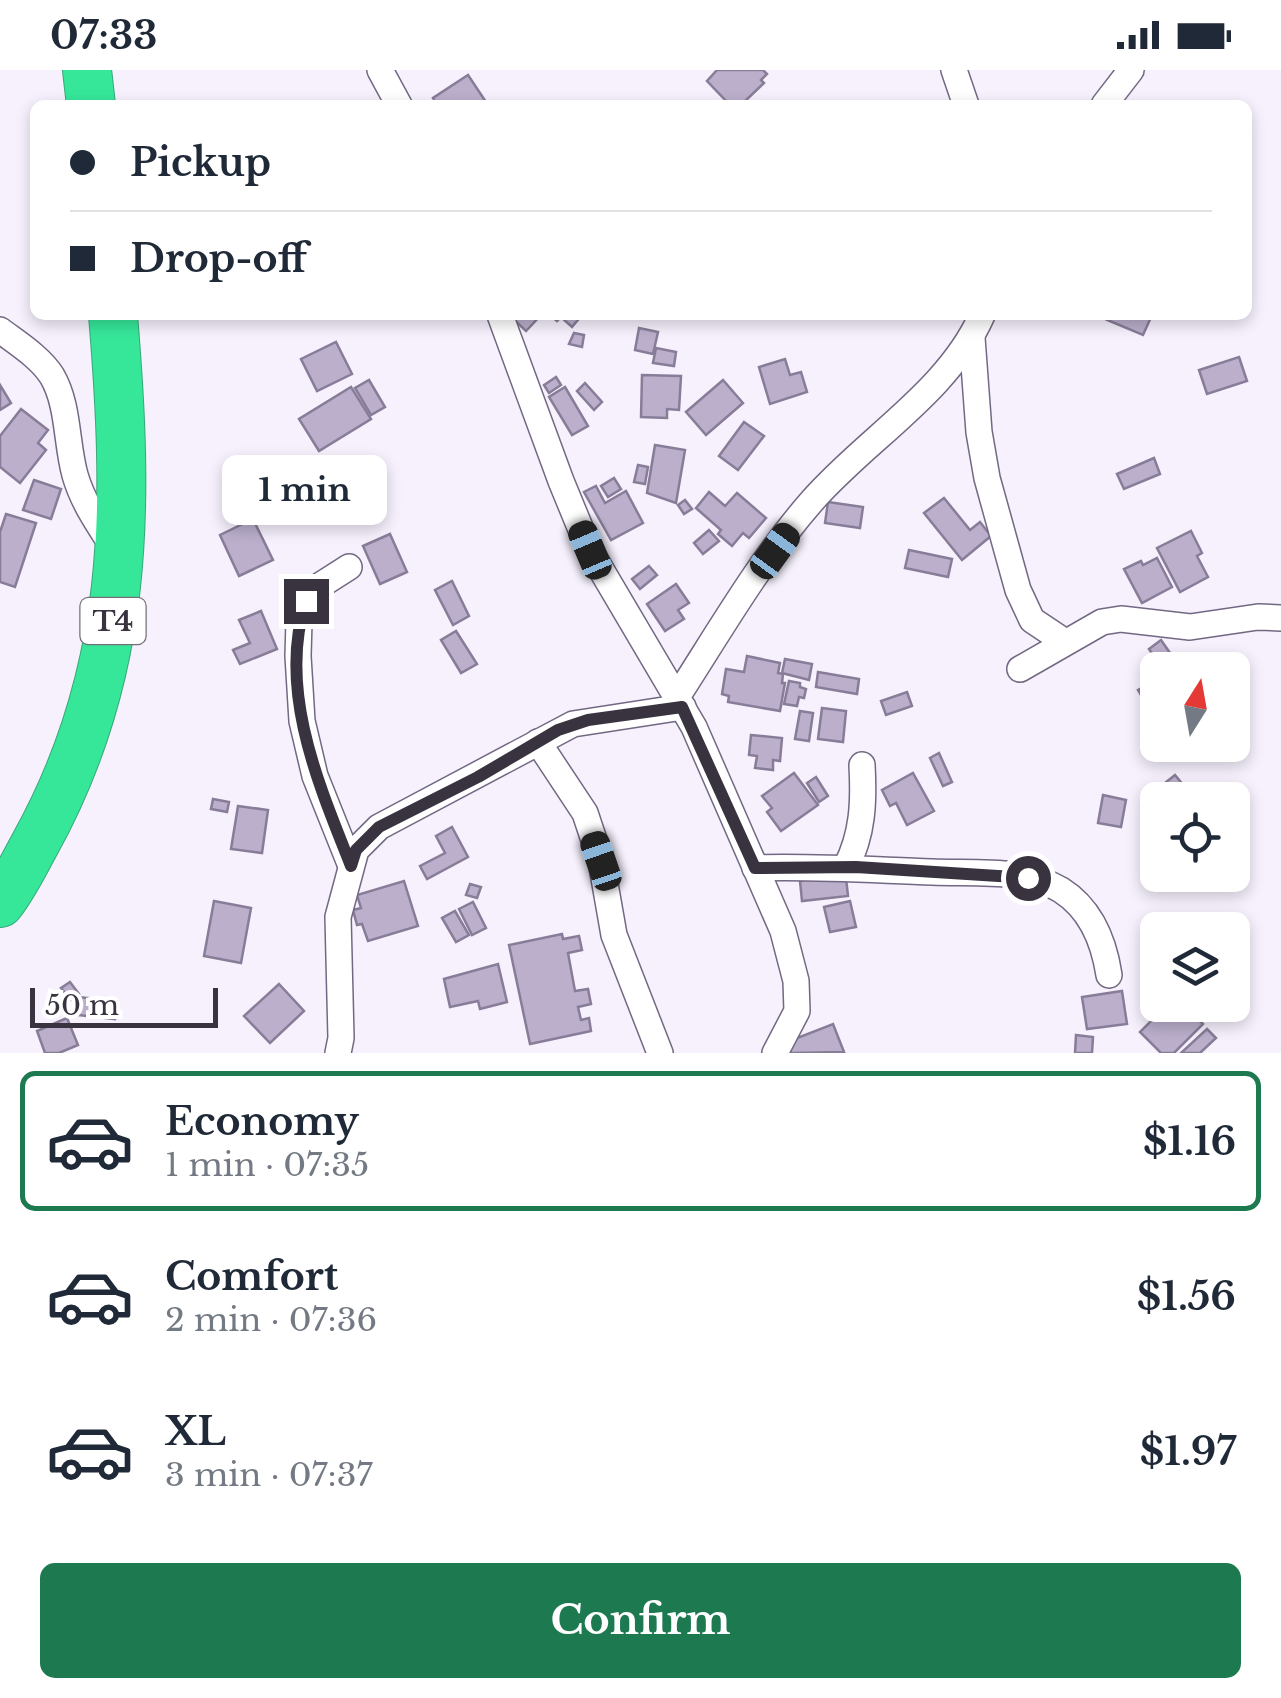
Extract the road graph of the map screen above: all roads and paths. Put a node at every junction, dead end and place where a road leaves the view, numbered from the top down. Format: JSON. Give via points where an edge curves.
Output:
{"nodes":[{"id":1,"x":88,"y":70,"type":"edge"},
{"id":2,"x":380,"y":70,"type":"edge"},
{"id":3,"x":954,"y":70,"type":"edge"},
{"id":4,"x":1130,"y":70,"type":"edge"},
{"id":5,"x":91,"y":100,"type":"edge"},
{"id":6,"x":395,"y":100,"type":"edge"},
{"id":7,"x":964,"y":100,"type":"edge"},
{"id":8,"x":1108,"y":100,"type":"edge"},
{"id":9,"x":113,"y":320,"type":"edge"},
{"id":10,"x":502,"y":320,"type":"edge"},
{"id":11,"x":977,"y":326,"type":"edge"},
{"id":12,"x":0,"y":330,"type":"edge"},
{"id":13,"x":120,"y":558,"type":"junction"},
{"id":14,"x":349,"y":567,"type":"dead end"},
{"id":15,"x":1281,"y":618,"type":"edge"},
{"id":16,"x":1065,"y":642,"type":"junction"},
{"id":17,"x":1020,"y":670,"type":"dead end"},
{"id":18,"x":680,"y":702,"type":"junction"},
{"id":19,"x":538,"y":742,"type":"junction"},
{"id":20,"x":862,"y":766,"type":"dead end"},
{"id":21,"x":351,"y":866,"type":"junction"},
{"id":22,"x":846,"y":867,"type":"junction"},
{"id":23,"x":755,"y":868,"type":"junction"},
{"id":24,"x":0,"y":904,"type":"edge"},
{"id":25,"x":1108,"y":975,"type":"dead end"},
{"id":26,"x":338,"y":1053,"type":"edge"},
{"id":27,"x":660,"y":1053,"type":"edge"},
{"id":28,"x":775,"y":1053,"type":"edge"}],
"edges":[{"from":1,"to":5,"type":"highway"},
{"from":2,"to":6,"type":"street"},
{"from":3,"to":7,"type":"street"},
{"from":4,"to":8,"type":"street"},
{"from":9,"to":13,"type":"highway","number":"T4"},
{"from":10,"to":18,"type":"street","via":[[590,550]]},
{"from":11,"to":16,"type":"street","via":[[979,432],[1018,590],[1032,620]]},
{"from":11,"to":18,"type":"street","via":[[938,379],[811,502],[740,600]]},
{"from":12,"to":13,"type":"street","via":[[52,376],[83,501]]},
{"from":13,"to":24,"type":"highway","number":"T4","via":[[112,628],[88,728],[60,798]]},
{"from":14,"to":21,"type":"street","via":[[306,601],[298,656],[302,721],[315,776]]},
{"from":15,"to":16,"type":"street","via":[[1190,627],[1121,618]]},
{"from":16,"to":17,"type":"street"},
{"from":18,"to":19,"type":"street","via":[[573,724]]},
{"from":18,"to":23,"type":"street"},
{"from":19,"to":21,"type":"street","via":[[379,827],[356,850]]},
{"from":19,"to":27,"type":"street","via":[[584,814],[601,861],[614,935]]},
{"from":20,"to":22,"type":"street","via":[[862,816]]},
{"from":21,"to":26,"type":"street","via":[[338,917]]},
{"from":22,"to":23,"type":"street"},
{"from":22,"to":25,"type":"street","via":[[986,873],[1059,889],[1082,906],[1104,945]]},
{"from":23,"to":28,"type":"street","via":[[796,981],[797,1010]]}]}
